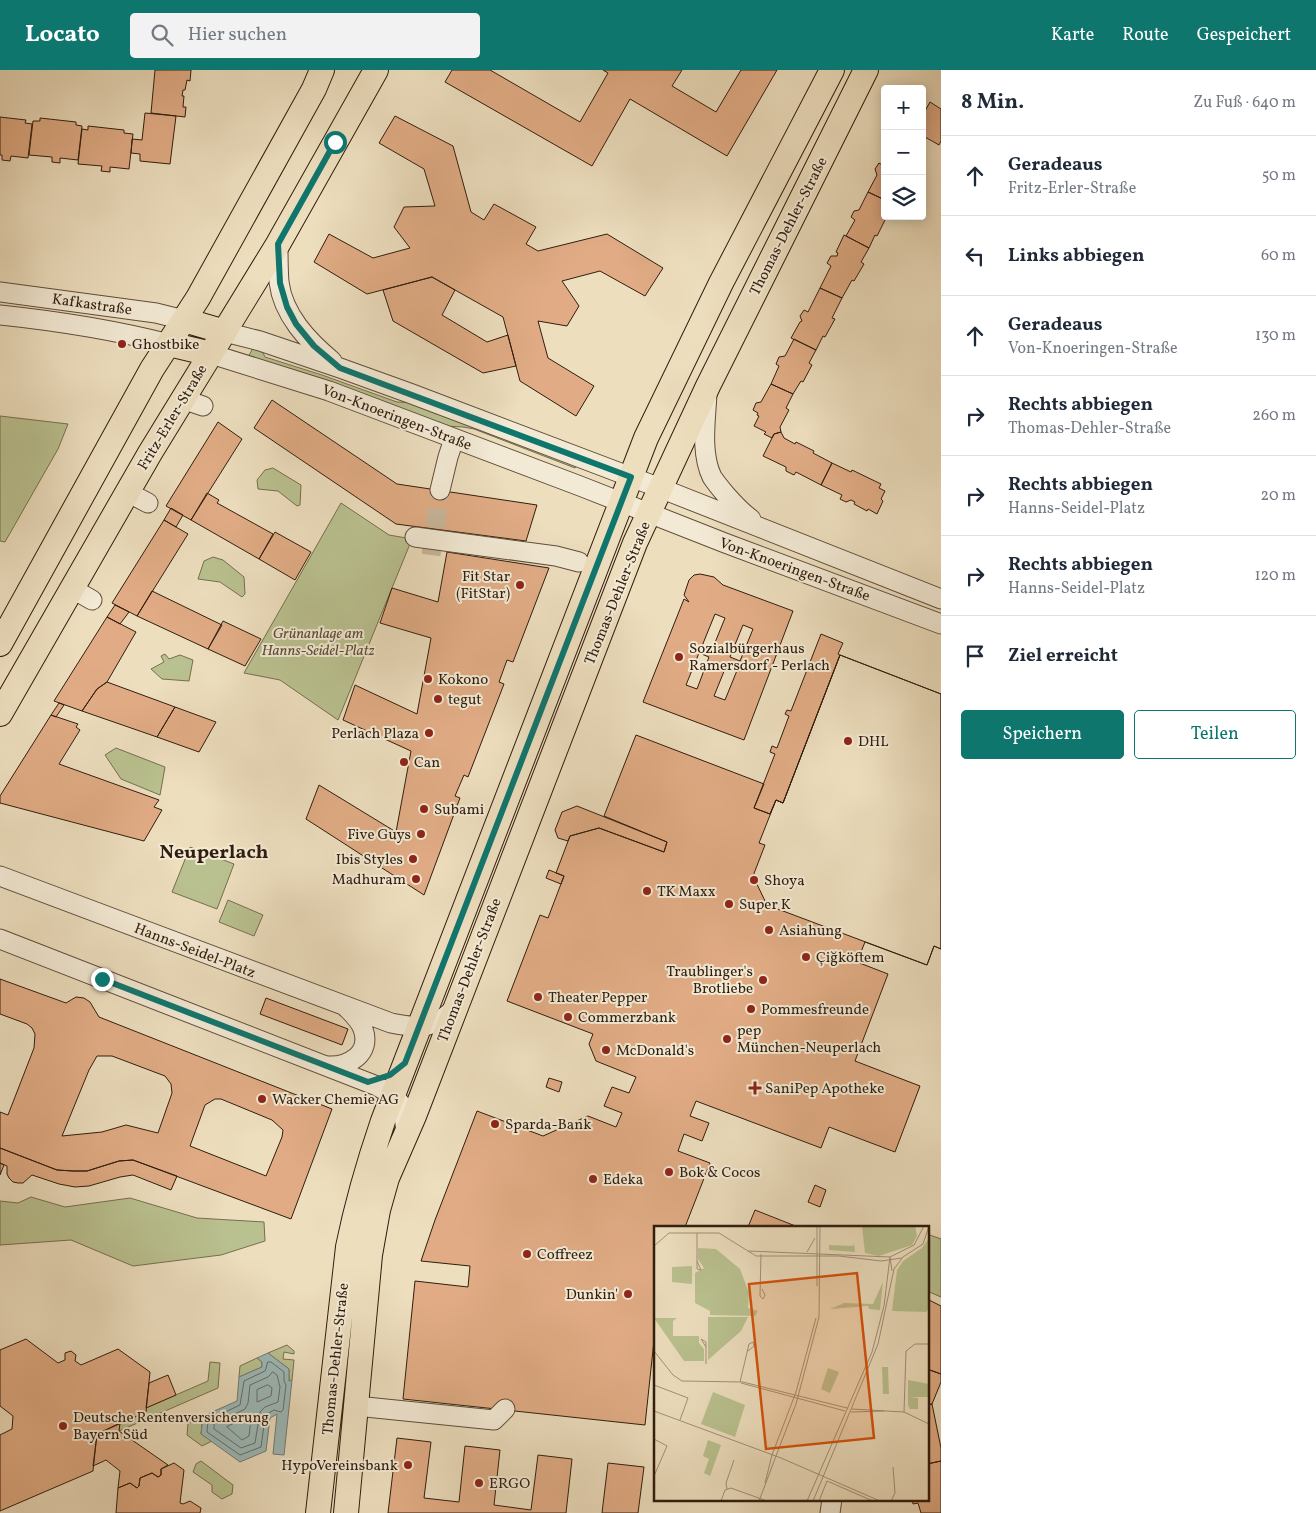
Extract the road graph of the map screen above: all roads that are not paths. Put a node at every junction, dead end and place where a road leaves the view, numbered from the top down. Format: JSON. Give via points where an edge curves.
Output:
{"nodes":[{"id":1,"x":322,"y":70,"type":"edge"},
{"id":2,"x":376,"y":70,"type":"edge"},
{"id":3,"x":832,"y":70,"type":"edge"},
{"id":4,"x":866,"y":70,"type":"edge"},
{"id":5,"x":278,"y":244,"type":"junction"},
{"id":6,"x":0,"y":292,"type":"edge"},
{"id":7,"x":0,"y":316,"type":"edge"},
{"id":8,"x":184,"y":320,"type":"junction"},
{"id":9,"x":225,"y":332,"type":"junction"},
{"id":10,"x":169,"y":344,"type":"junction"},
{"id":11,"x":211,"y":354,"type":"junction"},
{"id":12,"x":340,"y":368,"type":"junction"},
{"id":13,"x":708,"y":386,"type":"junction"},
{"id":14,"x":454,"y":439,"type":"junction"},
{"id":15,"x":631,"y":477,"type":"junction"},
{"id":16,"x":660,"y":488,"type":"junction"},
{"id":17,"x":440,"y":490,"type":"tunnel mouth"},
{"id":18,"x":127,"y":492,"type":"junction"},
{"id":19,"x":621,"y":502,"type":"junction"},
{"id":20,"x":148,"y":503,"type":"dead end"},
{"id":21,"x":649,"y":513,"type":"junction"},
{"id":22,"x":771,"y":532,"type":"junction"},
{"id":23,"x":414,"y":537,"type":"dead end"},
{"id":24,"x":578,"y":562,"type":"dead end"},
{"id":25,"x":71,"y":588,"type":"junction"},
{"id":26,"x":941,"y":599,"type":"edge"},
{"id":27,"x":92,"y":600,"type":"dead end"},
{"id":28,"x":941,"y":624,"type":"edge"},
{"id":29,"x":0,"y":644,"type":"edge"},
{"id":30,"x":0,"y":714,"type":"edge"},
{"id":31,"x":0,"y":876,"type":"edge"},
{"id":32,"x":0,"y":939,"type":"edge"},
{"id":33,"x":345,"y":1006,"type":"junction"},
{"id":34,"x":456,"y":1006,"type":"junction"},
{"id":35,"x":391,"y":1023,"type":"junction"},
{"id":36,"x":419,"y":1027,"type":"junction"},
{"id":37,"x":406,"y":1059,"type":"junction"},
{"id":38,"x":326,"y":1066,"type":"junction"},
{"id":39,"x":368,"y":1082,"type":"junction"},
{"id":40,"x":393,"y":1094,"type":"junction"},
{"id":41,"x":383,"y":1121,"type":"junction"},
{"id":42,"x":406,"y":1133,"type":"junction"},
{"id":43,"x":356,"y":1406,"type":"junction"},
{"id":44,"x":505,"y":1409,"type":"dead end"},
{"id":45,"x":832,"y":1500,"type":"edge"},
{"id":46,"x":318,"y":1513,"type":"edge"},
{"id":47,"x":346,"y":1513,"type":"edge"},
{"id":48,"x":830,"y":1513,"type":"edge"}],
"edges":[{"from":1,"to":8,"type":"main road","via":[[310,97]]},
{"from":2,"to":5,"type":"main road","name":"Fritz-Erler-Straße"},
{"from":3,"to":15,"type":"main road","name":"Thomas-Dehler-Straße","via":[[695,334]]},
{"from":4,"to":13,"type":"main road","name":"Thomas-Dehler-Straße"},
{"from":5,"to":9,"type":"main road","name":"Fritz-Erler-Straße"},
{"from":5,"to":12,"type":"street","via":[[280,283],[287,307],[314,346]]},
{"from":6,"to":8,"type":"street","name":"Kafkastraße","via":[[156,312]]},
{"from":7,"to":10,"type":"street","name":"Kafkastraße","via":[[52,322]]},
{"from":8,"to":9,"type":"main road","name":"Von-Knoeringen-Straße"},
{"from":8,"to":10,"type":"main road"},
{"from":9,"to":11,"type":"main road","name":"Fritz-Erler-Straße"},
{"from":9,"to":12,"type":"street","name":"Von-Knoeringen-Straße"},
{"from":10,"to":11,"type":"main road","name":"Von-Knoeringen-Straße"},
{"from":10,"to":29,"type":"main road","via":[[152,369]]},
{"from":11,"to":14,"type":"street","name":"Von-Knoeringen-Straße","via":[[329,391]]},
{"from":11,"to":18,"type":"main road","name":"Fritz-Erler-Straße","via":[[193,402]]},
{"from":12,"to":15,"type":"street","name":"Von-Knoeringen-Straße"},
{"from":13,"to":16,"type":"main road","name":"Thomas-Dehler-Straße"},
{"from":13,"to":22,"type":"street","name":"Von-Knoeringen-Straße","via":[[705,433],[711,475],[740,511]]},
{"from":14,"to":17,"type":"street"},
{"from":14,"to":19,"type":"street","name":"Von-Knoeringen-Straße"},
{"from":15,"to":16,"type":"street","name":"Von-Knoeringen-Straße"},
{"from":15,"to":19,"type":"main road","name":"Thomas-Dehler-Straße"},
{"from":16,"to":21,"type":"main road","name":"Thomas-Dehler-Straße"},
{"from":16,"to":22,"type":"street","name":"Von-Knoeringen-Straße"},
{"from":18,"to":20,"type":"street"},
{"from":18,"to":25,"type":"main road","name":"Fritz-Erler-Straße"},
{"from":19,"to":21,"type":"street","name":"Von-Knoeringen-Straße"},
{"from":19,"to":36,"type":"main road","name":"Thomas-Dehler-Straße"},
{"from":21,"to":28,"type":"street","name":"Von-Knoeringen-Straße"},
{"from":21,"to":34,"type":"main road","name":"Thomas-Dehler-Straße"},
{"from":22,"to":26,"type":"street","name":"Von-Knoeringen-Straße"},
{"from":23,"to":24,"type":"street","via":[[556,556]]},
{"from":25,"to":27,"type":"street"},
{"from":25,"to":30,"type":"main road","name":"Fritz-Erler-Straße"},
{"from":31,"to":33,"type":"street","name":"Hanns-Seidel-Platz"},
{"from":32,"to":38,"type":"street"},
{"from":33,"to":35,"type":"street","name":"Hanns-Seidel-Platz"},
{"from":33,"to":38,"type":"street","via":[[357,1018],[365,1039],[355,1060]]},
{"from":34,"to":36,"type":"street","name":"Hanns-Seidel-Platz","via":[[442,1020]]},
{"from":34,"to":42,"type":"main road","name":"Thomas-Dehler-Straße"},
{"from":35,"to":36,"type":"street","name":"Hanns-Seidel-Platz"},
{"from":35,"to":37,"type":"street","via":[[398,1031]]},
{"from":36,"to":37,"type":"main road","name":"Thomas-Dehler-Straße"},
{"from":37,"to":39,"type":"street","via":[[390,1075]]},
{"from":37,"to":40,"type":"main road","name":"Thomas-Dehler-Straße"},
{"from":38,"to":39,"type":"street"},
{"from":39,"to":40,"type":"street"},
{"from":40,"to":41,"type":"main road","name":"Thomas-Dehler-Straße"},
{"from":40,"to":42,"type":"street","via":[[401,1103]]},
{"from":41,"to":42,"type":"main road","via":[[391,1115],[399,1117]]},
{"from":41,"to":46,"type":"main road","name":"Thomas-Dehler-Straße","via":[[366,1169],[348,1246]]},
{"from":42,"to":43,"type":"main road","name":"Thomas-Dehler-Straße","via":[[378,1210],[370,1255]]},
{"from":43,"to":44,"type":"street","via":[[494,1420]]},
{"from":43,"to":47,"type":"main road","name":"Thomas-Dehler-Straße"},
{"from":45,"to":48,"type":"street"}]}
